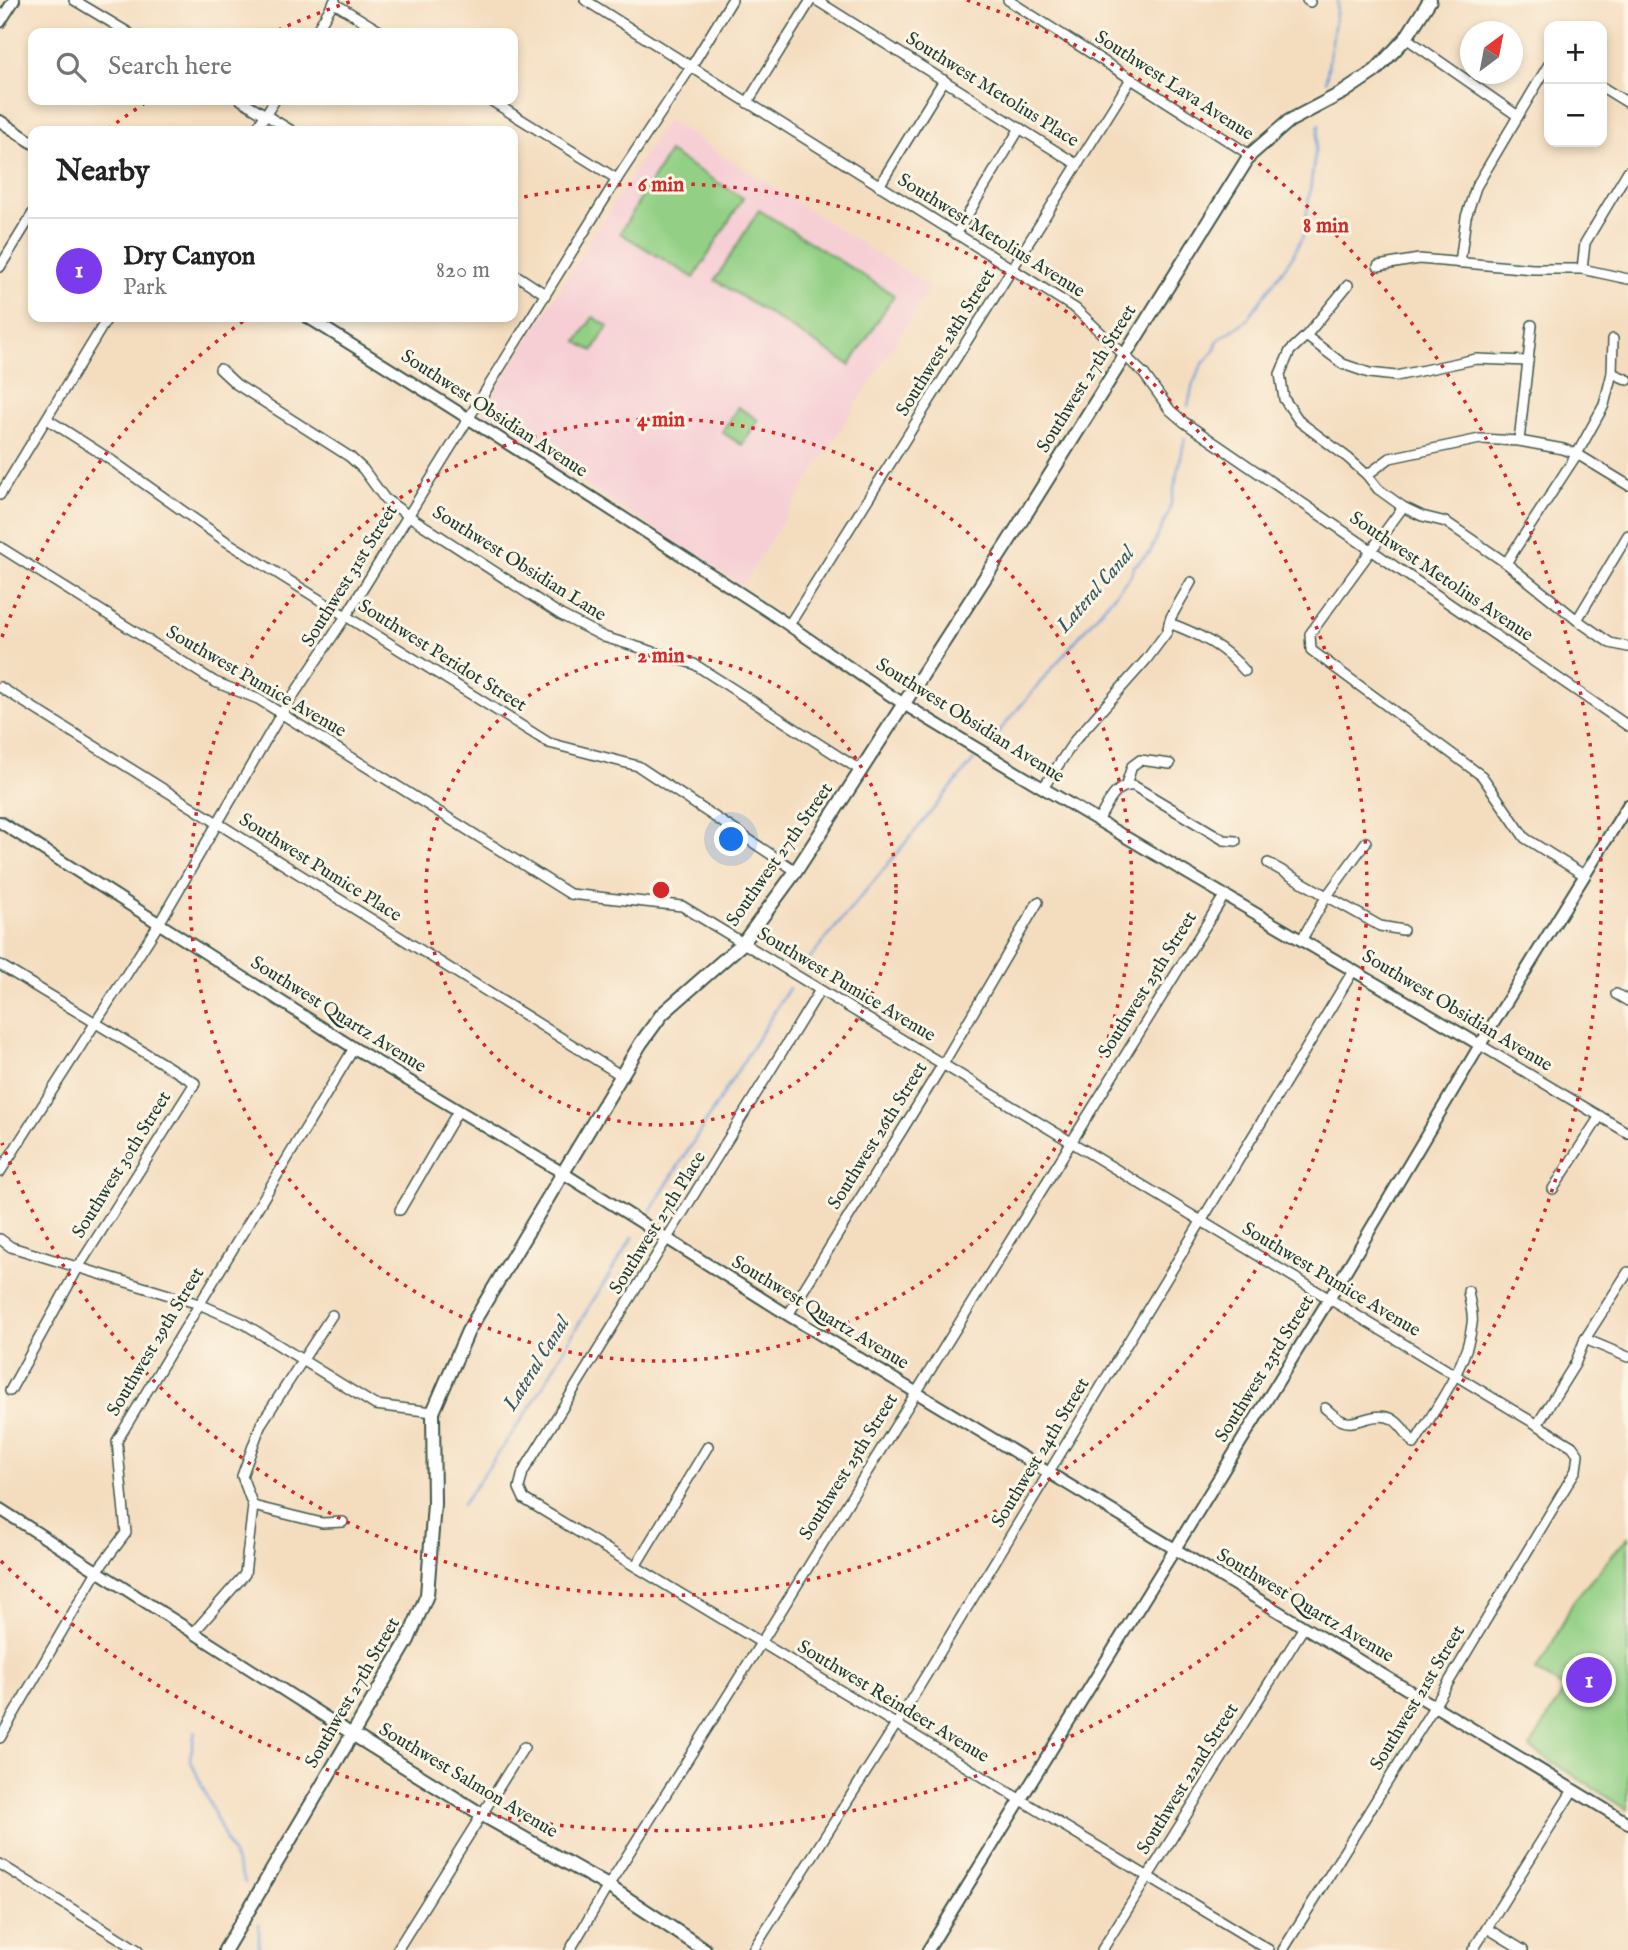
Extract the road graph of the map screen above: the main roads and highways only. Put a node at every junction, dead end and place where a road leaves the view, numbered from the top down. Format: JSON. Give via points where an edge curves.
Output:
{"nodes":[{"id":1,"x":1430,"y":0,"type":"edge"},
{"id":2,"x":352,"y":1734,"type":"junction"},
{"id":3,"x":225,"y":1950,"type":"edge"},
{"id":4,"x":705,"y":1950,"type":"edge"}],
"edges":[{"from":1,"to":2,"type":"main road","name":"Southwest 27th Street","via":[[1406,38],[1375,71],[1289,121],[1250,155],[796,871],[743,943],[662,1014],[622,1076],[468,1331],[433,1412],[434,1504],[428,1595],[408,1640]]},
{"from":2,"to":3,"type":"main road","name":"Southwest 27th Street"},
{"from":2,"to":4,"type":"main road","name":"Southwest Salmon Avenue","via":[[608,1886]]}]}
